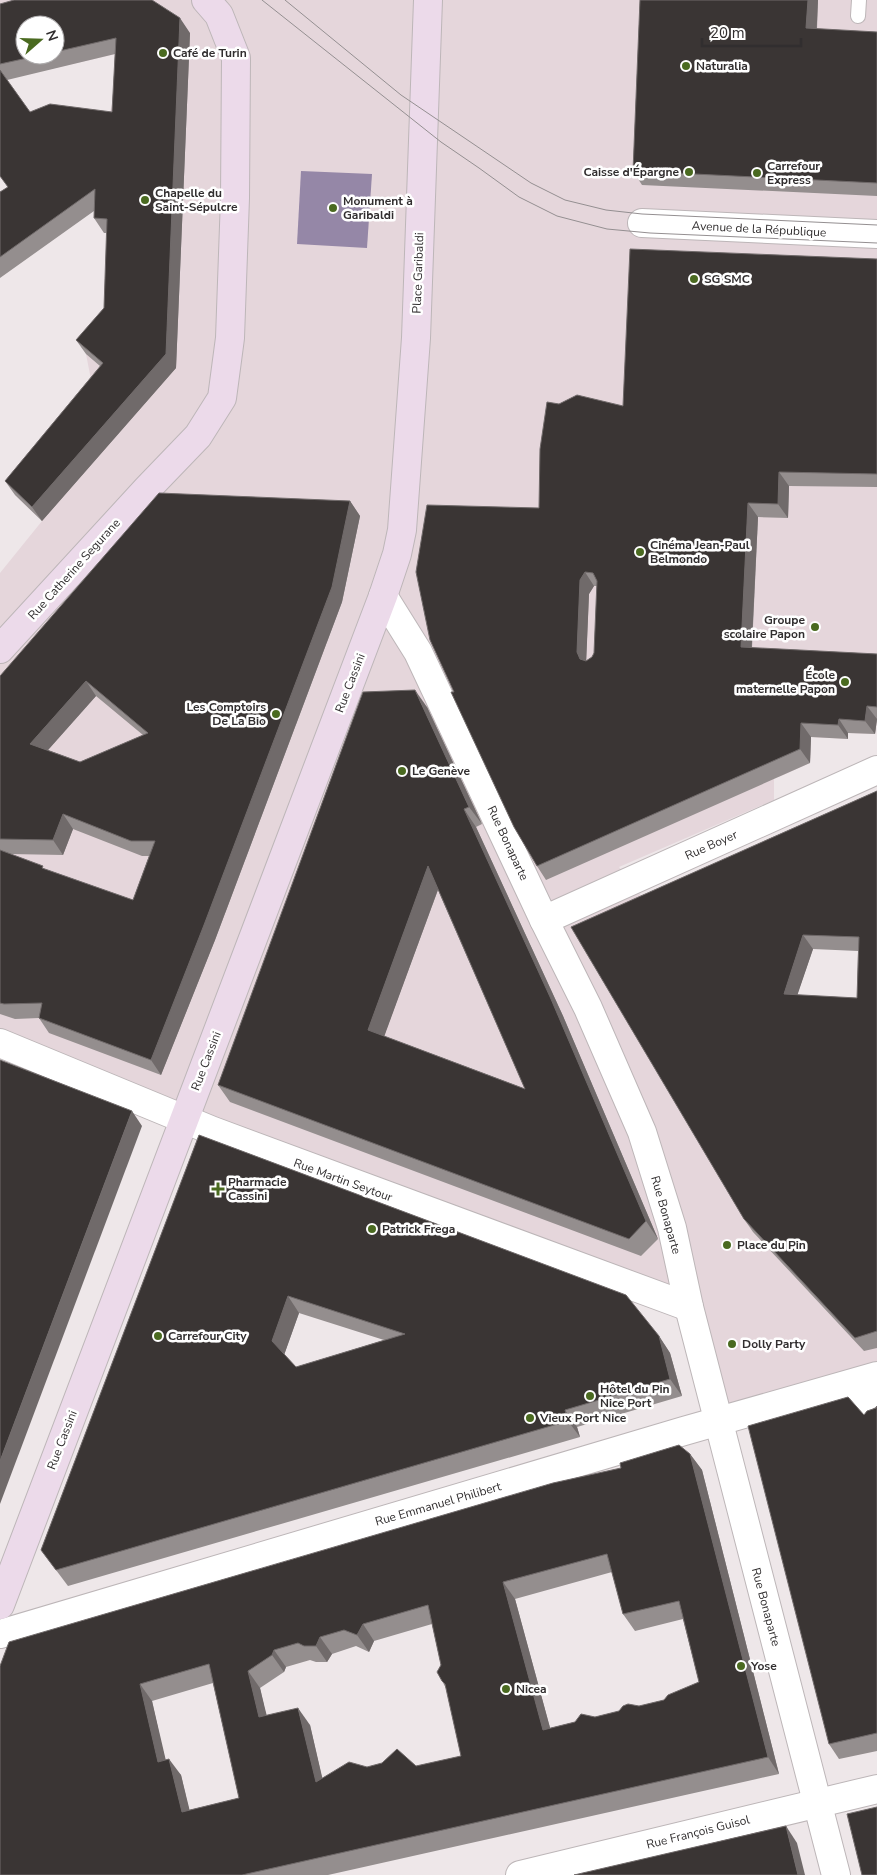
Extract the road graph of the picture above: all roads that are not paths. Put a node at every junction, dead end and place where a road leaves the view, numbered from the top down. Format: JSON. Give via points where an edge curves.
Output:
{"nodes":[{"id":1,"x":428,"y":0,"type":"edge"},
{"id":2,"x":858,"y":0,"type":"edge"},
{"id":3,"x":213,"y":7,"type":"edge"},
{"id":4,"x":858,"y":16,"type":"dead end"},
{"id":5,"x":642,"y":223,"type":"dead end"},
{"id":6,"x":877,"y":234,"type":"edge"},
{"id":7,"x":403,"y":516,"type":"joint"},
{"id":8,"x":383,"y":596,"type":"junction"},
{"id":9,"x":0,"y":650,"type":"edge"},
{"id":10,"x":877,"y":770,"type":"edge"},
{"id":11,"x":544,"y":920,"type":"junction"},
{"id":12,"x":0,"y":1043,"type":"edge"},
{"id":13,"x":184,"y":1120,"type":"junction"},
{"id":14,"x":689,"y":1307,"type":"junction"},
{"id":15,"x":867,"y":1379,"type":"edge"},
{"id":16,"x":877,"y":1411,"type":"edge"},
{"id":17,"x":718,"y":1421,"type":"junction"},
{"id":18,"x":0,"y":1605,"type":"edge"},
{"id":19,"x":0,"y":1634,"type":"edge"},
{"id":20,"x":877,"y":1790,"type":"edge"},
{"id":21,"x":818,"y":1803,"type":"junction"},
{"id":22,"x":520,"y":1875,"type":"edge"},
{"id":23,"x":836,"y":1875,"type":"edge"}],
"edges":[{"from":1,"to":7,"type":"main road","name":"Place Garibaldi","via":[[416,338]]},
{"from":2,"to":4,"type":"lane"},
{"from":3,"to":9,"type":"main road","name":"Rue Catherine Segurane","via":[[236,58],[230,338],[222,398],[198,436]]},
{"from":5,"to":6,"type":"street","name":"Avenue de la République"},
{"from":7,"to":8,"type":"main road","name":"Rue Cassini","via":[[397,554]]},
{"from":8,"to":11,"type":"street","name":"Rue Bonaparte","via":[[418,652]]},
{"from":8,"to":13,"type":"main road","name":"Rue Cassini"},
{"from":10,"to":11,"type":"street","name":"Rue Boyer"},
{"from":11,"to":14,"type":"street","name":"Rue Bonaparte","via":[[588,1008],[642,1132],[672,1228]]},
{"from":12,"to":13,"type":"street","name":"Rue Martin Seytour"},
{"from":13,"to":14,"type":"street","name":"Rue Martin Seytour"},
{"from":13,"to":18,"type":"main road","name":"Rue Cassini"},
{"from":14,"to":17,"type":"street","name":"Rue Bonaparte"},
{"from":15,"to":16,"type":"street"},
{"from":15,"to":17,"type":"street","name":"Rue Emmanuel Philibert"},
{"from":17,"to":19,"type":"street","name":"Rue Emmanuel Philibert"},
{"from":17,"to":21,"type":"street","name":"Rue Bonaparte"},
{"from":20,"to":21,"type":"street","name":"Rue François Guisol"},
{"from":21,"to":22,"type":"street","name":"Rue François Guisol"},
{"from":21,"to":23,"type":"street","name":"Rue Bonaparte"}]}
